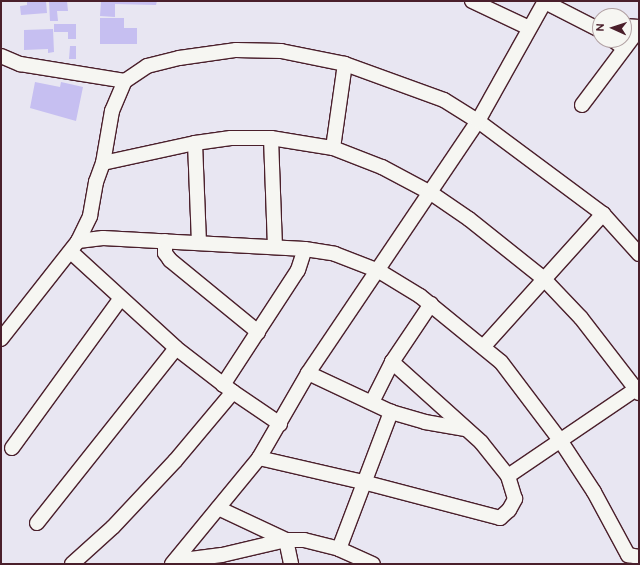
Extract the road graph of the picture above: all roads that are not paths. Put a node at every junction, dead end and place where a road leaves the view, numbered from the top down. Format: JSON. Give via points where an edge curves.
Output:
{"nodes":[{"id":1,"x":472,"y":1,"type":"edge"},
{"id":2,"x":545,"y":2,"type":"edge"},
{"id":3,"x":592,"y":26,"type":"edge"},
{"id":4,"x":529,"y":28,"type":"junction"},
{"id":5,"x":639,"y":28,"type":"edge"},
{"id":6,"x":632,"y":37,"type":"edge"},
{"id":7,"x":624,"y":48,"type":"edge"},
{"id":8,"x":1,"y":56,"type":"edge"},
{"id":9,"x":345,"y":64,"type":"junction"},
{"id":10,"x":125,"y":81,"type":"junction"},
{"id":11,"x":582,"y":105,"type":"dead end"},
{"id":12,"x":478,"y":121,"type":"junction"},
{"id":13,"x":271,"y":138,"type":"junction"},
{"id":14,"x":195,"y":143,"type":"junction"},
{"id":15,"x":333,"y":148,"type":"junction"},
{"id":16,"x":104,"y":163,"type":"junction"},
{"id":17,"x":431,"y":193,"type":"junction"},
{"id":18,"x":603,"y":214,"type":"junction"},
{"id":19,"x":90,"y":216,"type":"junction"},
{"id":20,"x":103,"y":238,"type":"junction"},
{"id":21,"x":165,"y":241,"type":"junction"},
{"id":22,"x":199,"y":243,"type":"junction"},
{"id":23,"x":74,"y":246,"type":"junction"},
{"id":24,"x":275,"y":246,"type":"junction"},
{"id":25,"x":305,"y":249,"type":"junction"},
{"id":26,"x":639,"y":254,"type":"edge"},
{"id":27,"x":379,"y":271,"type":"junction"},
{"id":28,"x":543,"y":278,"type":"junction"},
{"id":29,"x":122,"y":298,"type":"junction"},
{"id":30,"x":431,"y":304,"type":"junction"},
{"id":31,"x":258,"y":332,"type":"junction"},
{"id":32,"x":1,"y":339,"type":"edge"},
{"id":33,"x":484,"y":346,"type":"junction"},
{"id":34,"x":176,"y":348,"type":"junction"},
{"id":35,"x":392,"y":362,"type":"junction"},
{"id":36,"x":308,"y":373,"type":"junction"},
{"id":37,"x":228,"y":388,"type":"junction"},
{"id":38,"x":638,"y":390,"type":"edge"},
{"id":39,"x":372,"y":402,"type":"junction"},
{"id":40,"x":391,"y":412,"type":"junction"},
{"id":41,"x":280,"y":424,"type":"junction"},
{"id":42,"x":465,"y":429,"type":"junction"},
{"id":43,"x":560,"y":440,"type":"junction"},
{"id":44,"x":12,"y":448,"type":"dead end"},
{"id":45,"x":259,"y":458,"type":"junction"},
{"id":46,"x":508,"y":476,"type":"junction"},
{"id":47,"x":364,"y":482,"type":"junction"},
{"id":48,"x":218,"y":508,"type":"junction"},
{"id":49,"x":37,"y":523,"type":"dead end"},
{"id":50,"x":286,"y":540,"type":"junction"},
{"id":51,"x":339,"y":549,"type":"junction"},
{"id":52,"x":635,"y":560,"type":"edge"},
{"id":53,"x":174,"y":563,"type":"edge"},
{"id":54,"x":72,"y":564,"type":"edge"},
{"id":55,"x":291,"y":564,"type":"edge"},
{"id":56,"x":373,"y":564,"type":"edge"}],
"edges":[{"from":1,"to":4,"type":"street"},
{"from":2,"to":3,"type":"street"},
{"from":2,"to":4,"type":"street"},
{"from":4,"to":12,"type":"street"},
{"from":5,"to":6,"type":"street"},
{"from":7,"to":11,"type":"street"},
{"from":8,"to":10,"type":"street","via":[[20,64]]},
{"from":9,"to":10,"type":"street","via":[[281,51],[236,50],[179,58],[147,66]]},
{"from":9,"to":12,"type":"street","via":[[444,100]]},
{"from":9,"to":15,"type":"street"},
{"from":10,"to":16,"type":"street","via":[[112,111]]},
{"from":12,"to":17,"type":"street"},
{"from":12,"to":18,"type":"street"},
{"from":13,"to":14,"type":"street","via":[[231,138]]},
{"from":13,"to":15,"type":"street"},
{"from":13,"to":24,"type":"street"},
{"from":14,"to":16,"type":"street"},
{"from":14,"to":22,"type":"street"},
{"from":15,"to":17,"type":"street","via":[[382,167]]},
{"from":16,"to":19,"type":"street","via":[[96,182]]},
{"from":17,"to":27,"type":"street"},
{"from":17,"to":28,"type":"street","via":[[469,219]]},
{"from":18,"to":26,"type":"street"},
{"from":18,"to":28,"type":"street"},
{"from":19,"to":20,"type":"street"},
{"from":19,"to":23,"type":"street"},
{"from":20,"to":21,"type":"street"},
{"from":20,"to":23,"type":"street"},
{"from":21,"to":22,"type":"street"},
{"from":21,"to":31,"type":"street","via":[[165,253],[170,260]]},
{"from":22,"to":24,"type":"street"},
{"from":23,"to":29,"type":"street"},
{"from":23,"to":32,"type":"street"},
{"from":24,"to":25,"type":"street"},
{"from":25,"to":27,"type":"street","via":[[335,254]]},
{"from":25,"to":31,"type":"street","via":[[298,270]]},
{"from":27,"to":30,"type":"street"},
{"from":27,"to":36,"type":"street"},
{"from":28,"to":33,"type":"street"},
{"from":28,"to":38,"type":"street","via":[[580,318]]},
{"from":29,"to":34,"type":"street"},
{"from":29,"to":44,"type":"street"},
{"from":30,"to":33,"type":"street"},
{"from":30,"to":35,"type":"street"},
{"from":31,"to":37,"type":"street"},
{"from":33,"to":43,"type":"street","via":[[501,362]]},
{"from":34,"to":37,"type":"street"},
{"from":34,"to":49,"type":"street"},
{"from":35,"to":39,"type":"street"},
{"from":35,"to":42,"type":"street"},
{"from":36,"to":39,"type":"street"},
{"from":36,"to":41,"type":"street"},
{"from":37,"to":41,"type":"street"},
{"from":37,"to":54,"type":"street","via":[[175,461],[124,516]]},
{"from":38,"to":43,"type":"street"},
{"from":39,"to":40,"type":"street"},
{"from":40,"to":42,"type":"street","via":[[425,422]]},
{"from":40,"to":47,"type":"street"},
{"from":41,"to":45,"type":"street"},
{"from":42,"to":46,"type":"street","via":[[480,442]]},
{"from":43,"to":46,"type":"street"},
{"from":43,"to":52,"type":"street","via":[[594,492],[628,555]]},
{"from":45,"to":47,"type":"street"},
{"from":45,"to":48,"type":"street"},
{"from":46,"to":47,"type":"street","via":[[515,499],[509,510],[500,518]]},
{"from":47,"to":51,"type":"street"},
{"from":48,"to":50,"type":"street"},
{"from":48,"to":53,"type":"street"},
{"from":50,"to":51,"type":"street","via":[[304,540]]},
{"from":50,"to":53,"type":"street"},
{"from":50,"to":55,"type":"street"},
{"from":51,"to":56,"type":"street"}]}
